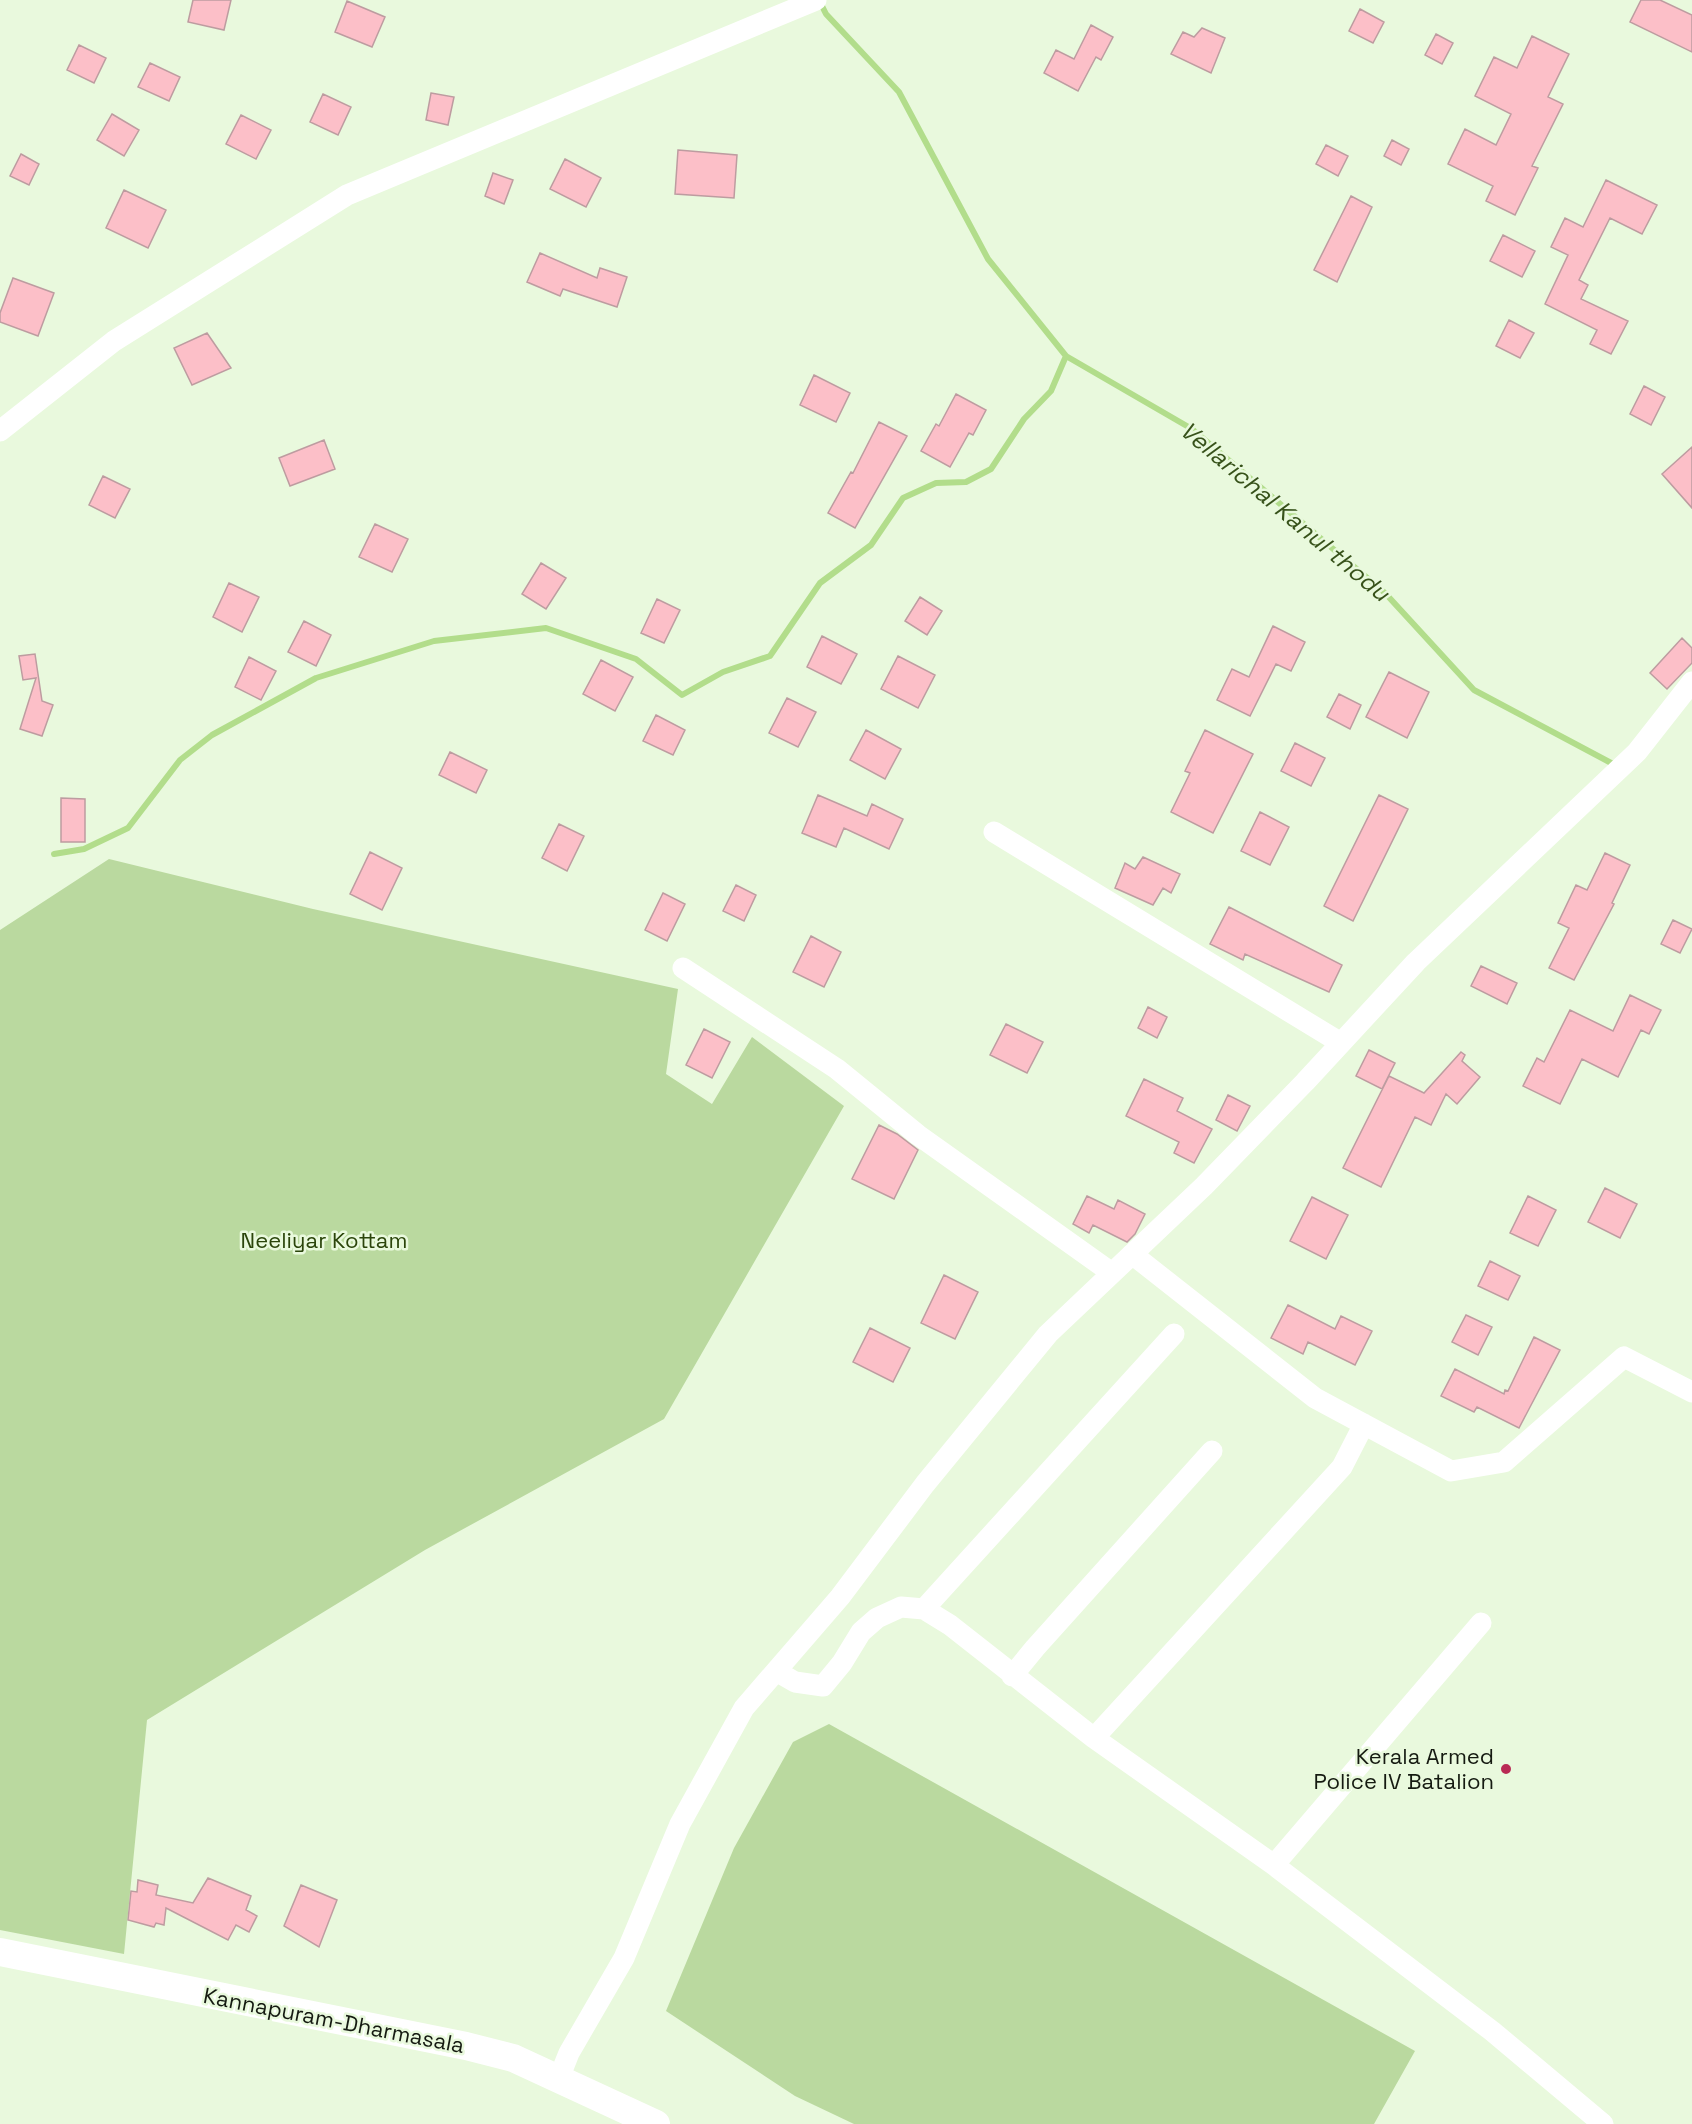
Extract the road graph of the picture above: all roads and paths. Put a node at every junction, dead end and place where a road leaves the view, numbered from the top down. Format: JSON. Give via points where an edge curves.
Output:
{"nodes":[{"id":1,"x":811,"y":2,"type":"edge"},
{"id":2,"x":0,"y":431,"type":"edge"},
{"id":3,"x":1692,"y":682,"type":"edge"},
{"id":4,"x":994,"y":832,"type":"dead end"},
{"id":5,"x":683,"y":968,"type":"dead end"},
{"id":6,"x":1341,"y":1043,"type":"junction"},
{"id":7,"x":1132,"y":1254,"type":"junction"},
{"id":8,"x":1113,"y":1273,"type":"junction"},
{"id":9,"x":1174,"y":1334,"type":"dead end"},
{"id":10,"x":1692,"y":1392,"type":"edge"},
{"id":11,"x":1364,"y":1424,"type":"junction"},
{"id":12,"x":1212,"y":1451,"type":"dead end"},
{"id":13,"x":924,"y":1609,"type":"junction"},
{"id":14,"x":1481,"y":1623,"type":"dead end"},
{"id":15,"x":776,"y":1671,"type":"junction"},
{"id":16,"x":1012,"y":1676,"type":"junction"},
{"id":17,"x":1094,"y":1738,"type":"junction"},
{"id":18,"x":1274,"y":1865,"type":"junction"},
{"id":19,"x":0,"y":1952,"type":"edge"},
{"id":20,"x":559,"y":2078,"type":"junction"},
{"id":21,"x":656,"y":2124,"type":"edge"},
{"id":22,"x":1603,"y":2124,"type":"edge"}],
"edges":[{"from":1,"to":2,"type":"street","via":[[347,195],[114,341]]},
{"from":3,"to":6,"type":"street","via":[[1636,752],[1416,962]]},
{"from":4,"to":6,"type":"street"},
{"from":5,"to":8,"type":"street","via":[[837,1069],[918,1135]]},
{"from":6,"to":7,"type":"street","via":[[1204,1186]]},
{"from":7,"to":8,"type":"street"},
{"from":7,"to":11,"type":"street","via":[[1315,1398]]},
{"from":8,"to":15,"type":"street","via":[[1048,1334],[925,1484],[840,1597]]},
{"from":9,"to":13,"type":"street"},
{"from":10,"to":11,"type":"street","via":[[1624,1357],[1504,1462],[1451,1471]]},
{"from":11,"to":17,"type":"street","via":[[1342,1467]]},
{"from":12,"to":16,"type":"street"},
{"from":13,"to":15,"type":"street","via":[[902,1608],[877,1618],[861,1632],[843,1663],[823,1686],[795,1682]]},
{"from":13,"to":16,"type":"street","via":[[950,1625]]},
{"from":14,"to":18,"type":"street"},
{"from":15,"to":20,"type":"street","via":[[744,1708],[680,1824],[624,1958],[569,2053]]},
{"from":16,"to":17,"type":"street"},
{"from":17,"to":18,"type":"street"},
{"from":18,"to":22,"type":"street","via":[[1492,2031]]},
{"from":19,"to":20,"type":"main road","name":"Kannapuram-Dharmasala","via":[[466,2046],[513,2058]]},
{"from":20,"to":21,"type":"main road","name":"Kannapuram-Dharmasala"}]}
